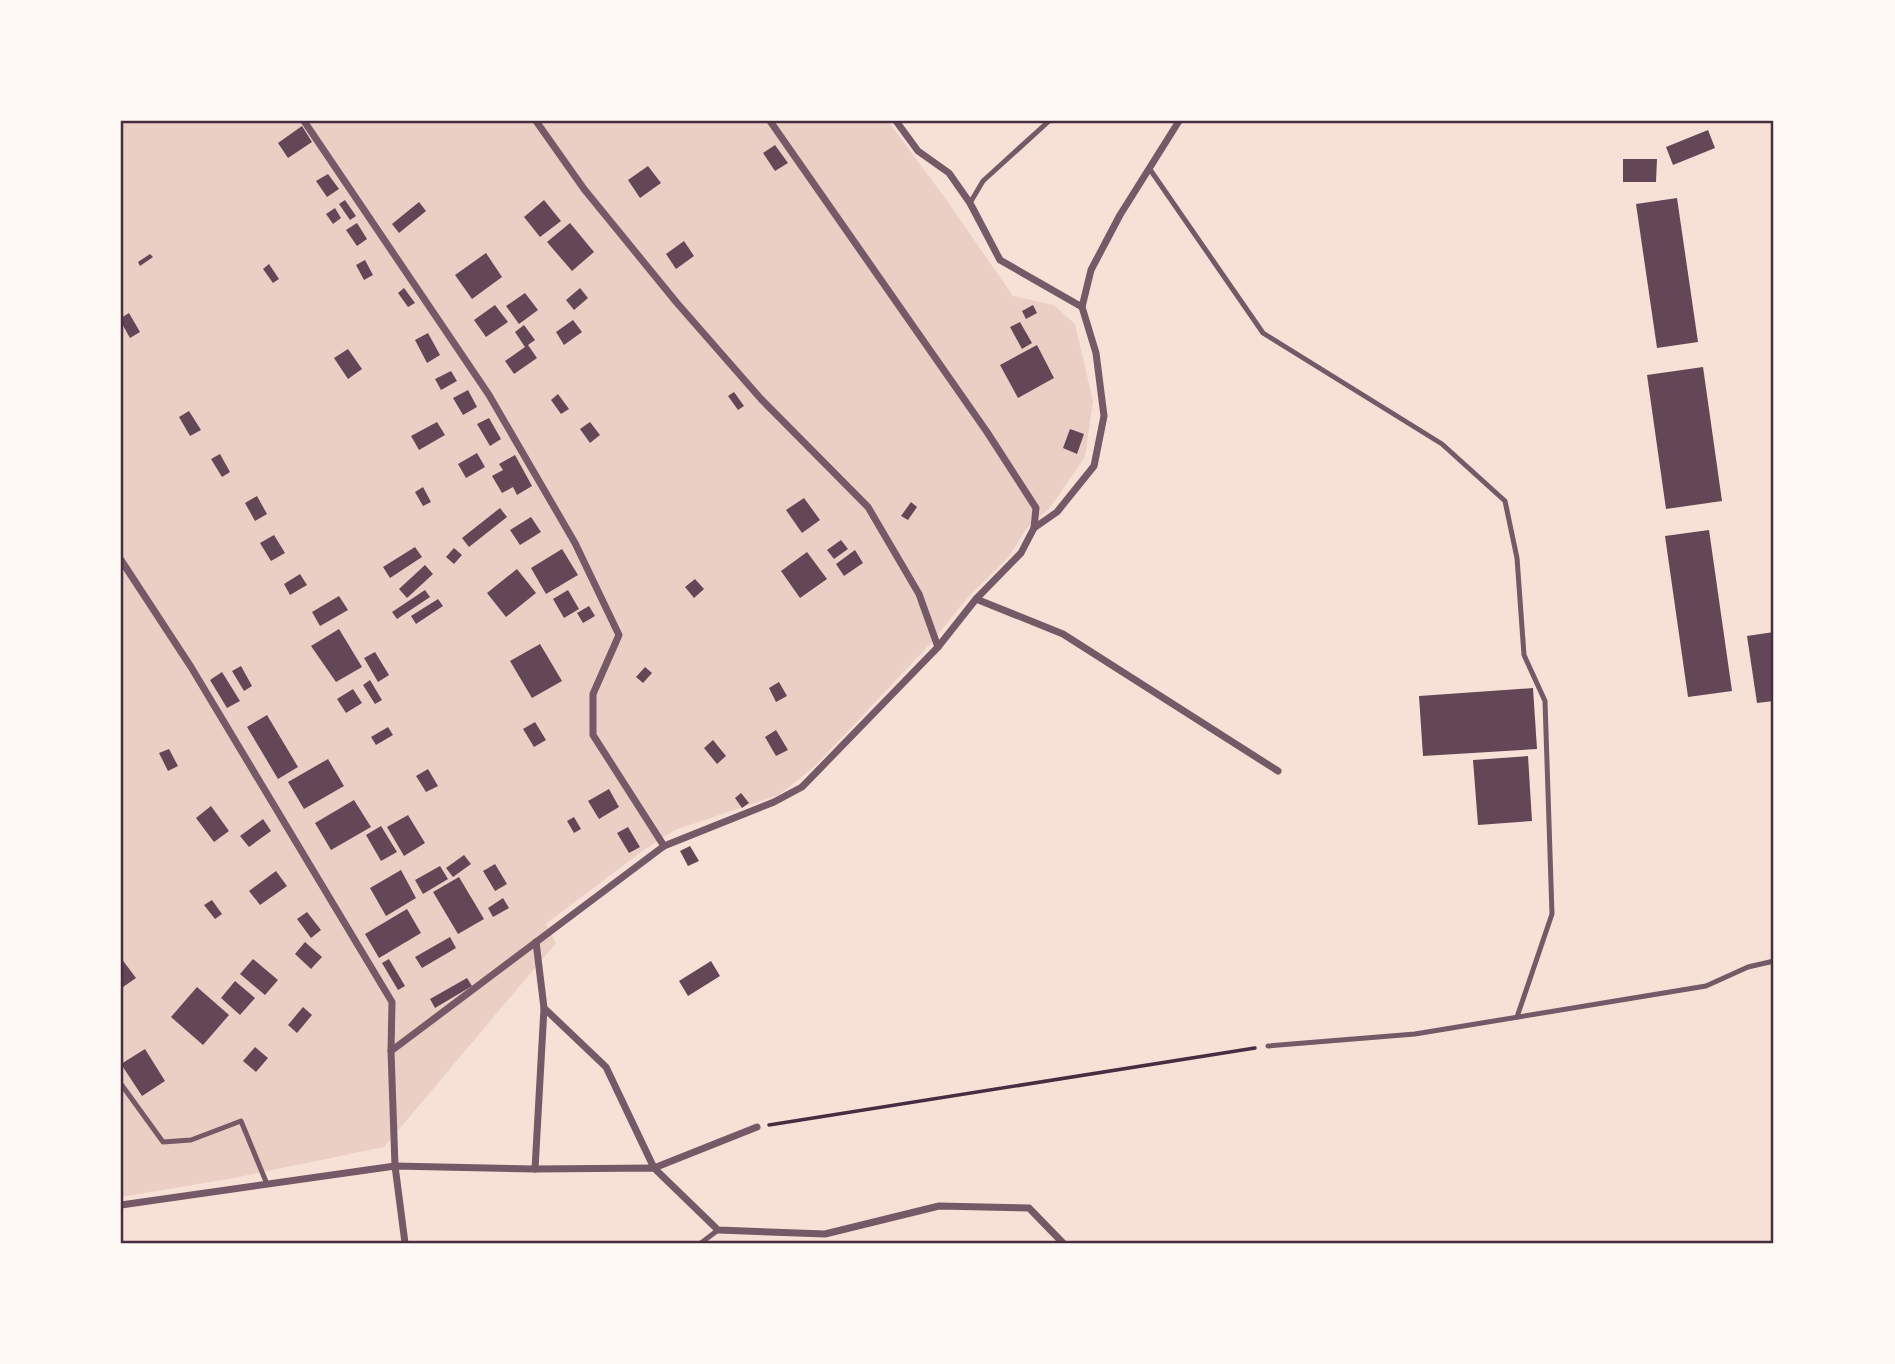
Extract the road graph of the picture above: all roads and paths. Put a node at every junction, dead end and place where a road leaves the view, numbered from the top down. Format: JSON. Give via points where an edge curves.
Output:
{"nodes":[{"id":1,"x":304,"y":121,"type":"edge"},
{"id":2,"x":536,"y":121,"type":"edge"},
{"id":3,"x":770,"y":121,"type":"edge"},
{"id":4,"x":896,"y":121,"type":"edge"},
{"id":5,"x":1049,"y":121,"type":"edge"},
{"id":6,"x":1179,"y":121,"type":"edge"},
{"id":7,"x":1149,"y":168,"type":"junction"},
{"id":8,"x":970,"y":203,"type":"junction"},
{"id":9,"x":1082,"y":307,"type":"junction"},
{"id":10,"x":1034,"y":528,"type":"junction"},
{"id":11,"x":121,"y":560,"type":"edge"},
{"id":12,"x":976,"y":599,"type":"junction"},
{"id":13,"x":937,"y":647,"type":"junction"},
{"id":14,"x":1278,"y":771,"type":"dead end"},
{"id":15,"x":664,"y":846,"type":"junction"},
{"id":16,"x":536,"y":942,"type":"junction"},
{"id":17,"x":1774,"y":961,"type":"edge"},
{"id":18,"x":544,"y":1008,"type":"junction"},
{"id":19,"x":1517,"y":1017,"type":"junction"},
{"id":20,"x":1268,"y":1046,"type":"joint"},
{"id":21,"x":391,"y":1051,"type":"junction"},
{"id":22,"x":121,"y":1084,"type":"edge"},
{"id":23,"x":757,"y":1127,"type":"joint"},
{"id":24,"x":395,"y":1166,"type":"junction"},
{"id":25,"x":654,"y":1168,"type":"junction"},
{"id":26,"x":535,"y":1169,"type":"junction"},
{"id":27,"x":267,"y":1184,"type":"junction"},
{"id":28,"x":121,"y":1205,"type":"edge"},
{"id":29,"x":718,"y":1230,"type":"junction"},
{"id":30,"x":405,"y":1243,"type":"edge"},
{"id":31,"x":701,"y":1243,"type":"edge"},
{"id":32,"x":1063,"y":1243,"type":"edge"}],
"edges":[{"from":1,"to":15,"type":"street","via":[[489,395],[575,543],[619,635],[593,694],[593,734]]},
{"from":2,"to":13,"type":"street","via":[[584,189],[677,303],[761,399],[868,507],[919,594]]},
{"from":3,"to":10,"type":"street","via":[[987,432],[1036,508]]},
{"from":4,"to":8,"type":"street","via":[[918,150],[949,173]]},
{"from":5,"to":8,"type":"lane","via":[[983,181]]},
{"from":6,"to":7,"type":"street"},
{"from":7,"to":9,"type":"street","via":[[1091,270]]},
{"from":7,"to":19,"type":"lane","via":[[1263,333],[1442,444],[1505,501],[1517,558],[1524,655],[1545,701],[1552,914]]},
{"from":8,"to":9,"type":"street","via":[[1000,260]]},
{"from":9,"to":10,"type":"street","via":[[1096,353],[1104,416],[1094,466],[1057,512]]},
{"from":10,"to":12,"type":"street","via":[[1021,553]]},
{"from":11,"to":21,"type":"street","via":[[392,1002]]},
{"from":12,"to":13,"type":"street"},
{"from":12,"to":14,"type":"street","via":[[1063,634]]},
{"from":13,"to":15,"type":"street","via":[[802,787]]},
{"from":15,"to":16,"type":"street"},
{"from":16,"to":18,"type":"street"},
{"from":16,"to":21,"type":"street"},
{"from":17,"to":19,"type":"lane","via":[[1706,986]]},
{"from":18,"to":25,"type":"street","via":[[606,1067]]},
{"from":18,"to":26,"type":"street"},
{"from":19,"to":20,"type":"lane","via":[[1415,1034]]},
{"from":20,"to":23,"type":"path"},
{"from":21,"to":24,"type":"street"},
{"from":22,"to":27,"type":"lane","via":[[163,1142],[191,1140],[241,1121]]},
{"from":23,"to":25,"type":"street"},
{"from":24,"to":26,"type":"street"},
{"from":24,"to":27,"type":"street"},
{"from":24,"to":30,"type":"street"},
{"from":25,"to":26,"type":"street"},
{"from":25,"to":29,"type":"street"},
{"from":27,"to":28,"type":"street"},
{"from":29,"to":31,"type":"lane"},
{"from":29,"to":32,"type":"street","via":[[825,1234],[939,1206],[1029,1208]]}]}
